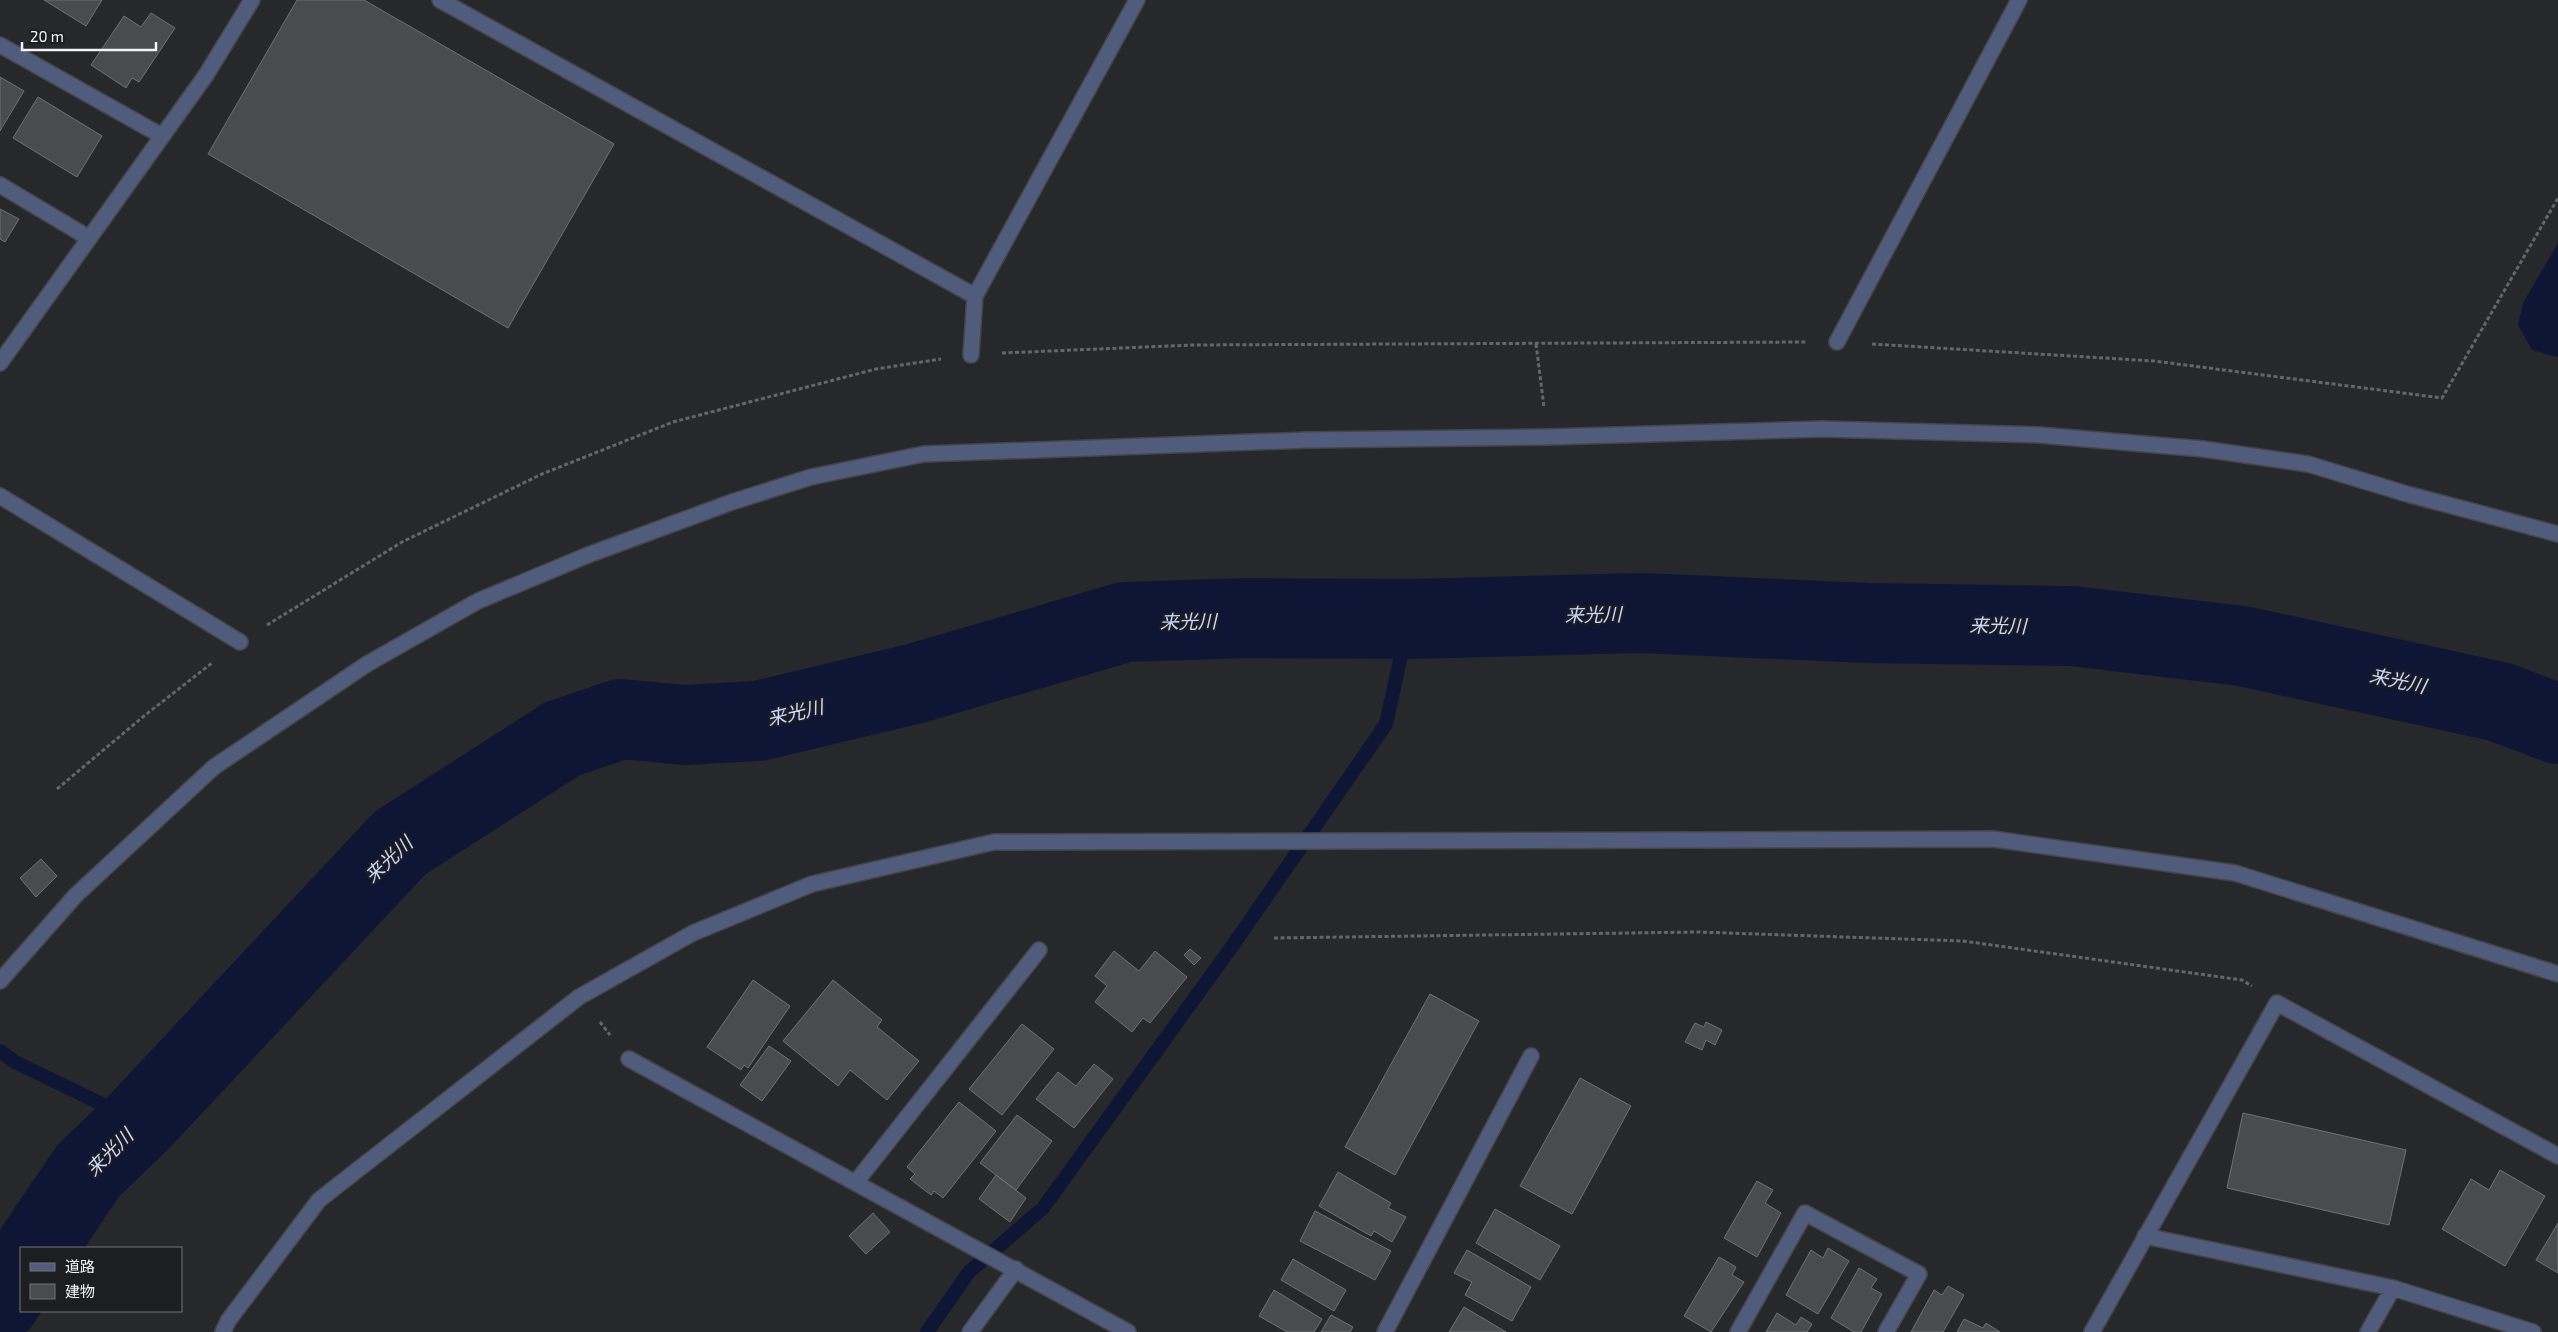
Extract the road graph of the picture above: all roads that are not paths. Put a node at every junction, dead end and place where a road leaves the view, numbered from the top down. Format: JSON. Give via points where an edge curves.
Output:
{"nodes":[{"id":1,"x":252,"y":0,"type":"edge"},
{"id":2,"x":440,"y":0,"type":"edge"},
{"id":3,"x":1137,"y":0,"type":"edge"},
{"id":4,"x":2019,"y":0,"type":"edge"},
{"id":5,"x":0,"y":45,"type":"edge"},
{"id":6,"x":162,"y":136,"type":"junction"},
{"id":7,"x":0,"y":185,"type":"edge"},
{"id":8,"x":89,"y":238,"type":"junction"},
{"id":9,"x":975,"y":296,"type":"junction"},
{"id":10,"x":1837,"y":342,"type":"dead end"},
{"id":11,"x":970,"y":355,"type":"dead end"},
{"id":12,"x":0,"y":363,"type":"edge"},
{"id":13,"x":0,"y":496,"type":"edge"},
{"id":14,"x":2558,"y":534,"type":"edge"},
{"id":15,"x":240,"y":642,"type":"dead end"},
{"id":16,"x":1039,"y":950,"type":"dead end"},
{"id":17,"x":2558,"y":974,"type":"edge"},
{"id":18,"x":0,"y":981,"type":"edge"},
{"id":19,"x":1531,"y":1056,"type":"dead end"},
{"id":20,"x":629,"y":1059,"type":"road end"},
{"id":21,"x":2558,"y":1156,"type":"edge"},
{"id":22,"x":856,"y":1182,"type":"junction"},
{"id":23,"x":2144,"y":1236,"type":"junction"},
{"id":24,"x":1016,"y":1269,"type":"junction"},
{"id":25,"x":2393,"y":1288,"type":"junction"},
{"id":26,"x":223,"y":1332,"type":"edge"},
{"id":27,"x":970,"y":1332,"type":"edge"},
{"id":28,"x":1128,"y":1332,"type":"edge"},
{"id":29,"x":1385,"y":1332,"type":"edge"},
{"id":30,"x":1738,"y":1332,"type":"edge"},
{"id":31,"x":1886,"y":1332,"type":"edge"},
{"id":32,"x":2092,"y":1332,"type":"edge"},
{"id":33,"x":2368,"y":1332,"type":"edge"},
{"id":34,"x":2533,"y":1332,"type":"edge"}],
"edges":[{"from":1,"to":6,"type":"street"},
{"from":2,"to":9,"type":"street"},
{"from":3,"to":9,"type":"street"},
{"from":4,"to":10,"type":"street"},
{"from":5,"to":6,"type":"street"},
{"from":6,"to":8,"type":"street"},
{"from":7,"to":8,"type":"street"},
{"from":8,"to":12,"type":"street"},
{"from":9,"to":11,"type":"street"},
{"from":13,"to":15,"type":"street"},
{"from":14,"to":18,"type":"street","via":[[2308,464],[2203,449],[2039,435],[1823,429],[1308,440],[924,454],[811,477],[588,555],[478,601],[367,664],[214,767],[76,895]]},
{"from":16,"to":22,"type":"street"},
{"from":17,"to":26,"type":"street","via":[[2235,872],[1993,839],[994,842],[812,884],[693,933],[579,997],[320,1200]]},
{"from":19,"to":29,"type":"street"},
{"from":20,"to":22,"type":"street"},
{"from":21,"to":23,"type":"street","via":[[2277,1003]]},
{"from":22,"to":24,"type":"street"},
{"from":23,"to":25,"type":"street"},
{"from":23,"to":32,"type":"street"},
{"from":24,"to":27,"type":"street"},
{"from":24,"to":28,"type":"street"},
{"from":25,"to":33,"type":"street"},
{"from":25,"to":34,"type":"street"},
{"from":30,"to":31,"type":"street","via":[[1805,1213],[1919,1274]]}]}
